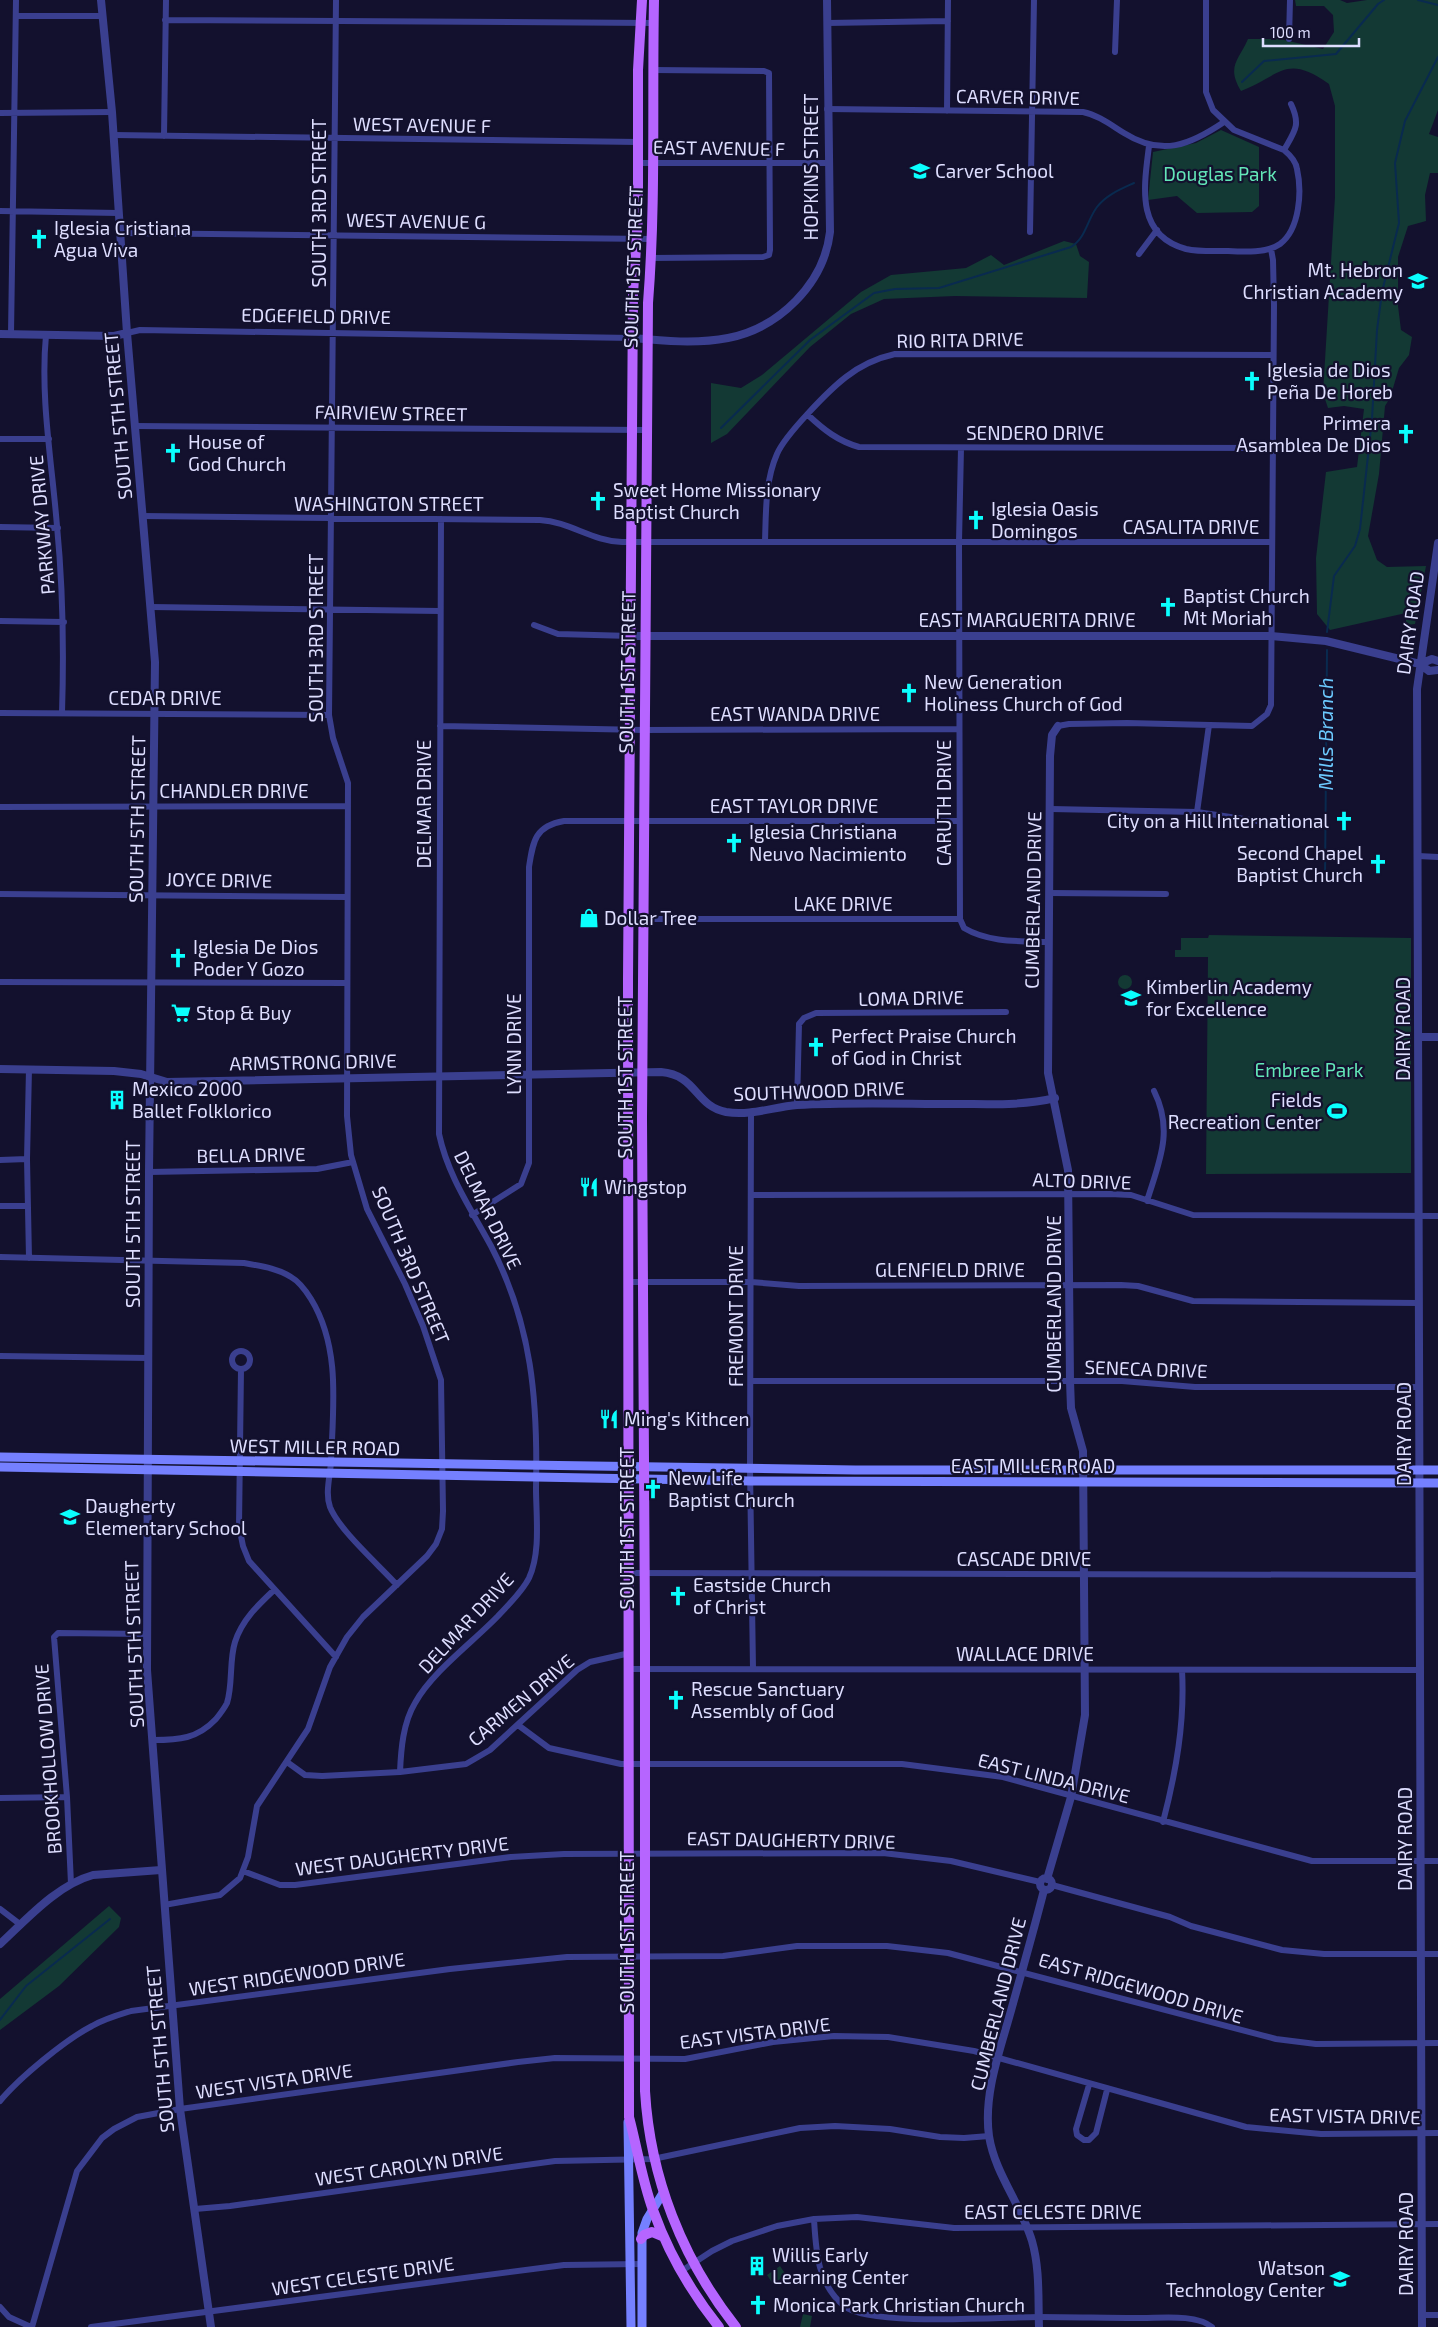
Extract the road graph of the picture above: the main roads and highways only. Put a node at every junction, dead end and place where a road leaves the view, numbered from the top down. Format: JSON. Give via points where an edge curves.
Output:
{"nodes":[{"id":1,"x":642,"y":0,"type":"edge"},
{"id":2,"x":654,"y":0,"type":"edge"},
{"id":3,"x":628,"y":1176,"type":"junction"},
{"id":4,"x":642,"y":1176,"type":"junction"},
{"id":5,"x":629,"y":1388,"type":"junction"},
{"id":6,"x":644,"y":1388,"type":"junction"},
{"id":7,"x":0,"y":1457,"type":"edge"},
{"id":8,"x":0,"y":1467,"type":"edge"},
{"id":9,"x":629,"y":1468,"type":"junction"},
{"id":10,"x":1438,"y":1470,"type":"edge"},
{"id":11,"x":918,"y":1471,"type":"junction"},
{"id":12,"x":1259,"y":1471,"type":"junction"},
{"id":13,"x":644,"y":1473,"type":"junction"},
{"id":14,"x":629,"y":1479,"type":"junction"},
{"id":15,"x":918,"y":1482,"type":"junction"},
{"id":16,"x":1259,"y":1483,"type":"junction"},
{"id":17,"x":1438,"y":1483,"type":"edge"},
{"id":18,"x":629,"y":2117,"type":"junction"},
{"id":19,"x":663,"y":2193,"type":"junction"},
{"id":20,"x":652,"y":2209,"type":"junction"},
{"id":21,"x":664,"y":2236,"type":"junction"},
{"id":22,"x":641,"y":2239,"type":"junction"},
{"id":23,"x":631,"y":2327,"type":"edge"},
{"id":24,"x":642,"y":2327,"type":"edge"},
{"id":25,"x":719,"y":2327,"type":"edge"},
{"id":26,"x":736,"y":2327,"type":"edge"}],
"edges":[{"from":1,"to":3,"type":"main road","name":"SOUTH 1ST STREET","via":[[633,338]]},
{"from":2,"to":4,"type":"main road","name":"SOUTH 1ST STREET","via":[[646,430]]},
{"from":3,"to":4,"type":"main road"},
{"from":3,"to":5,"type":"main road","name":"SOUTH 1ST STREET"},
{"from":4,"to":6,"type":"main road","name":"SOUTH 1ST STREET"},
{"from":5,"to":6,"type":"main road"},
{"from":5,"to":9,"type":"main road","name":"SOUTH 1ST STREET"},
{"from":6,"to":13,"type":"main road","name":"SOUTH 1ST STREET"},
{"from":7,"to":9,"type":"main road","name":"WEST MILLER ROAD"},
{"from":8,"to":14,"type":"main road","name":"WEST MILLER ROAD"},
{"from":9,"to":13,"type":"main road","name":"EAST MILLER ROAD"},
{"from":9,"to":14,"type":"main road","name":"SOUTH 1ST STREET"},
{"from":10,"to":12,"type":"main road","name":"EAST MILLER ROAD"},
{"from":11,"to":12,"type":"main road","name":"EAST MILLER ROAD"},
{"from":11,"to":13,"type":"main road","name":"EAST MILLER ROAD","via":[[750,1469]]},
{"from":11,"to":15,"type":"main road"},
{"from":12,"to":16,"type":"main road"},
{"from":13,"to":14,"type":"main road","name":"EAST MILLER ROAD"},
{"from":13,"to":15,"type":"main road","name":"EAST MILLER ROAD","via":[[751,1481]]},
{"from":13,"to":19,"type":"main road","name":"SOUTH 1ST STREET","via":[[644,2059],[646,2113],[653,2159]]},
{"from":14,"to":18,"type":"main road","name":"SOUTH 1ST STREET"},
{"from":15,"to":16,"type":"main road","name":"EAST MILLER ROAD"},
{"from":16,"to":17,"type":"main road","name":"EAST MILLER ROAD"},
{"from":18,"to":20,"type":"main road","name":"SOUTH 1ST STREET"},
{"from":18,"to":23,"type":"main road","name":"SOUTH 1ST STREET"},
{"from":19,"to":20,"type":"main road"},
{"from":19,"to":26,"type":"main road","name":"SOUTH 1ST STREET","via":[[702,2279]]},
{"from":20,"to":21,"type":"main road","name":"SOUTH 1ST STREET"},
{"from":20,"to":22,"type":"main road"},
{"from":21,"to":22,"type":"main road","via":[[652,2232]]},
{"from":21,"to":25,"type":"main road","name":"SOUTH 1ST STREET","via":[[680,2272]]},
{"from":22,"to":24,"type":"main road"}]}
